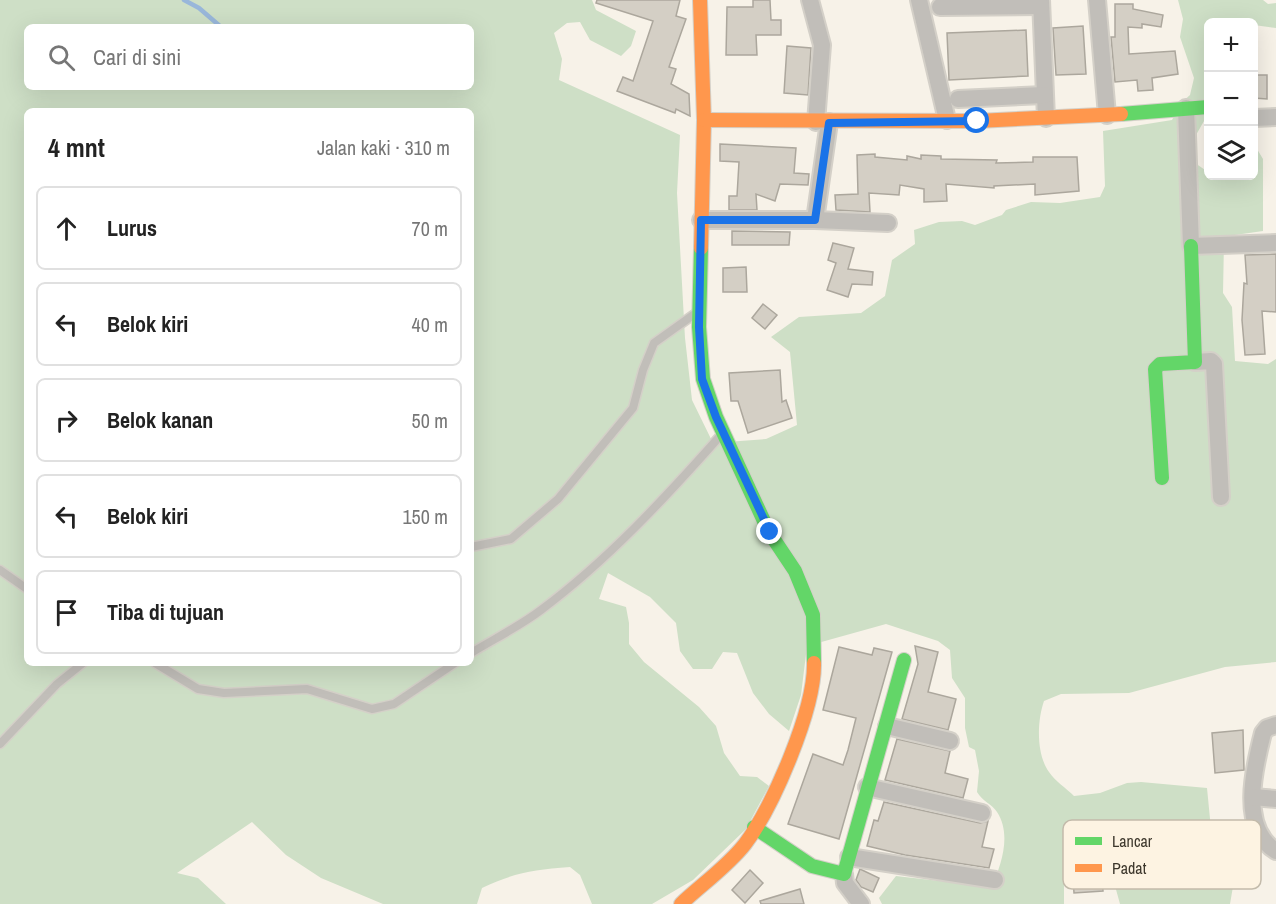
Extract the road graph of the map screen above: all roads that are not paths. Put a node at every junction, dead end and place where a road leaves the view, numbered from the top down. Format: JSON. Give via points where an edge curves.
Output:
{"nodes":[{"id":1,"x":700,"y":0,"type":"edge"},
{"id":2,"x":810,"y":0,"type":"edge"},
{"id":3,"x":918,"y":0,"type":"edge"},
{"id":4,"x":1097,"y":0,"type":"edge"},
{"id":5,"x":1041,"y":3,"type":"edge"},
{"id":6,"x":940,"y":7,"type":"dead end"},
{"id":7,"x":1044,"y":95,"type":"junction"},
{"id":8,"x":958,"y":99,"type":"dead end"},
{"id":9,"x":1204,"y":107,"type":"edge"},
{"id":10,"x":1186,"y":108,"type":"junction"},
{"id":11,"x":1107,"y":115,"type":"junction"},
{"id":12,"x":1276,"y":117,"type":"edge"},
{"id":13,"x":1046,"y":118,"type":"junction"},
{"id":14,"x":1258,"y":118,"type":"edge"},
{"id":15,"x":704,"y":120,"type":"junction"},
{"id":16,"x":947,"y":120,"type":"junction"},
{"id":17,"x":822,"y":122,"type":"junction"},
{"id":18,"x":701,"y":220,"type":"junction"},
{"id":19,"x":815,"y":220,"type":"junction"},
{"id":20,"x":888,"y":224,"type":"dead end"},
{"id":21,"x":1276,"y":243,"type":"edge"},
{"id":22,"x":1191,"y":246,"type":"junction"},
{"id":23,"x":699,"y":311,"type":"junction"},
{"id":24,"x":1195,"y":362,"type":"junction"},
{"id":25,"x":723,"y":432,"type":"junction"},
{"id":26,"x":1162,"y":478,"type":"dead end"},
{"id":27,"x":1221,"y":497,"type":"dead end"},
{"id":28,"x":474,"y":546,"type":"edge"},
{"id":29,"x":0,"y":570,"type":"edge"},
{"id":30,"x":24,"y":587,"type":"edge"},
{"id":31,"x":474,"y":651,"type":"edge"},
{"id":32,"x":904,"y":660,"type":"dead end"},
{"id":33,"x":79,"y":666,"type":"edge"},
{"id":34,"x":160,"y":666,"type":"edge"},
{"id":35,"x":451,"y":666,"type":"edge"},
{"id":36,"x":1276,"y":725,"type":"edge"},
{"id":37,"x":887,"y":726,"type":"junction"},
{"id":38,"x":950,"y":741,"type":"dead end"},
{"id":39,"x":0,"y":744,"type":"edge"},
{"id":40,"x":867,"y":786,"type":"junction"},
{"id":41,"x":1252,"y":796,"type":"junction"},
{"id":42,"x":1276,"y":799,"type":"edge"},
{"id":43,"x":982,"y":813,"type":"dead end"},
{"id":44,"x":1256,"y":820,"type":"edge"},
{"id":45,"x":754,"y":827,"type":"junction"},
{"id":46,"x":1261,"y":837,"type":"edge"},
{"id":47,"x":1276,"y":851,"type":"edge"},
{"id":48,"x":849,"y":857,"type":"junction"},
{"id":49,"x":844,"y":873,"type":"junction"},
{"id":50,"x":995,"y":880,"type":"dead end"},
{"id":51,"x":689,"y":901,"type":"edge"},
{"id":52,"x":861,"y":904,"type":"edge"}],
"edges":[{"from":1,"to":15,"type":"street"},
{"from":2,"to":17,"type":"street","via":[[822,45]]},
{"from":3,"to":16,"type":"street"},
{"from":4,"to":11,"type":"street"},
{"from":5,"to":6,"type":"street"},
{"from":5,"to":7,"type":"street"},
{"from":7,"to":8,"type":"street"},
{"from":7,"to":13,"type":"street"},
{"from":9,"to":10,"type":"street"},
{"from":10,"to":11,"type":"street"},
{"from":10,"to":22,"type":"street"},
{"from":11,"to":13,"type":"street"},
{"from":12,"to":14,"type":"street"},
{"from":13,"to":16,"type":"street"},
{"from":15,"to":17,"type":"street"},
{"from":15,"to":18,"type":"street"},
{"from":16,"to":17,"type":"street"},
{"from":17,"to":19,"type":"street"},
{"from":18,"to":19,"type":"street"},
{"from":18,"to":23,"type":"street"},
{"from":19,"to":20,"type":"street"},
{"from":21,"to":22,"type":"street"},
{"from":22,"to":24,"type":"street"},
{"from":23,"to":25,"type":"street","via":[[702,379]]},
{"from":23,"to":28,"type":"lane","via":[[654,343],[633,408],[558,499],[511,539]]},
{"from":24,"to":26,"type":"street","via":[[1160,364],[1155,369]]},
{"from":24,"to":27,"type":"street","via":[[1214,364]]},
{"from":25,"to":31,"type":"lane","via":[[652,512],[541,611]]},
{"from":25,"to":45,"type":"street","via":[[770,532],[795,571],[813,615],[814,669],[804,717],[777,787]]},
{"from":29,"to":30,"type":"lane"},
{"from":32,"to":37,"type":"street"},
{"from":33,"to":39,"type":"lane"},
{"from":34,"to":35,"type":"lane","via":[[198,689],[224,693],[307,690],[372,709],[394,704]]},
{"from":36,"to":41,"type":"street","via":[[1263,733]]},
{"from":37,"to":38,"type":"street"},
{"from":37,"to":40,"type":"street"},
{"from":40,"to":43,"type":"street"},
{"from":40,"to":48,"type":"street"},
{"from":41,"to":42,"type":"street"},
{"from":41,"to":44,"type":"street"},
{"from":45,"to":49,"type":"street","via":[[812,866]]},
{"from":45,"to":51,"type":"street","via":[[745,844]]},
{"from":46,"to":47,"type":"street"},
{"from":48,"to":49,"type":"street"},
{"from":48,"to":50,"type":"street"},
{"from":49,"to":52,"type":"street","via":[[845,883]]}]}
